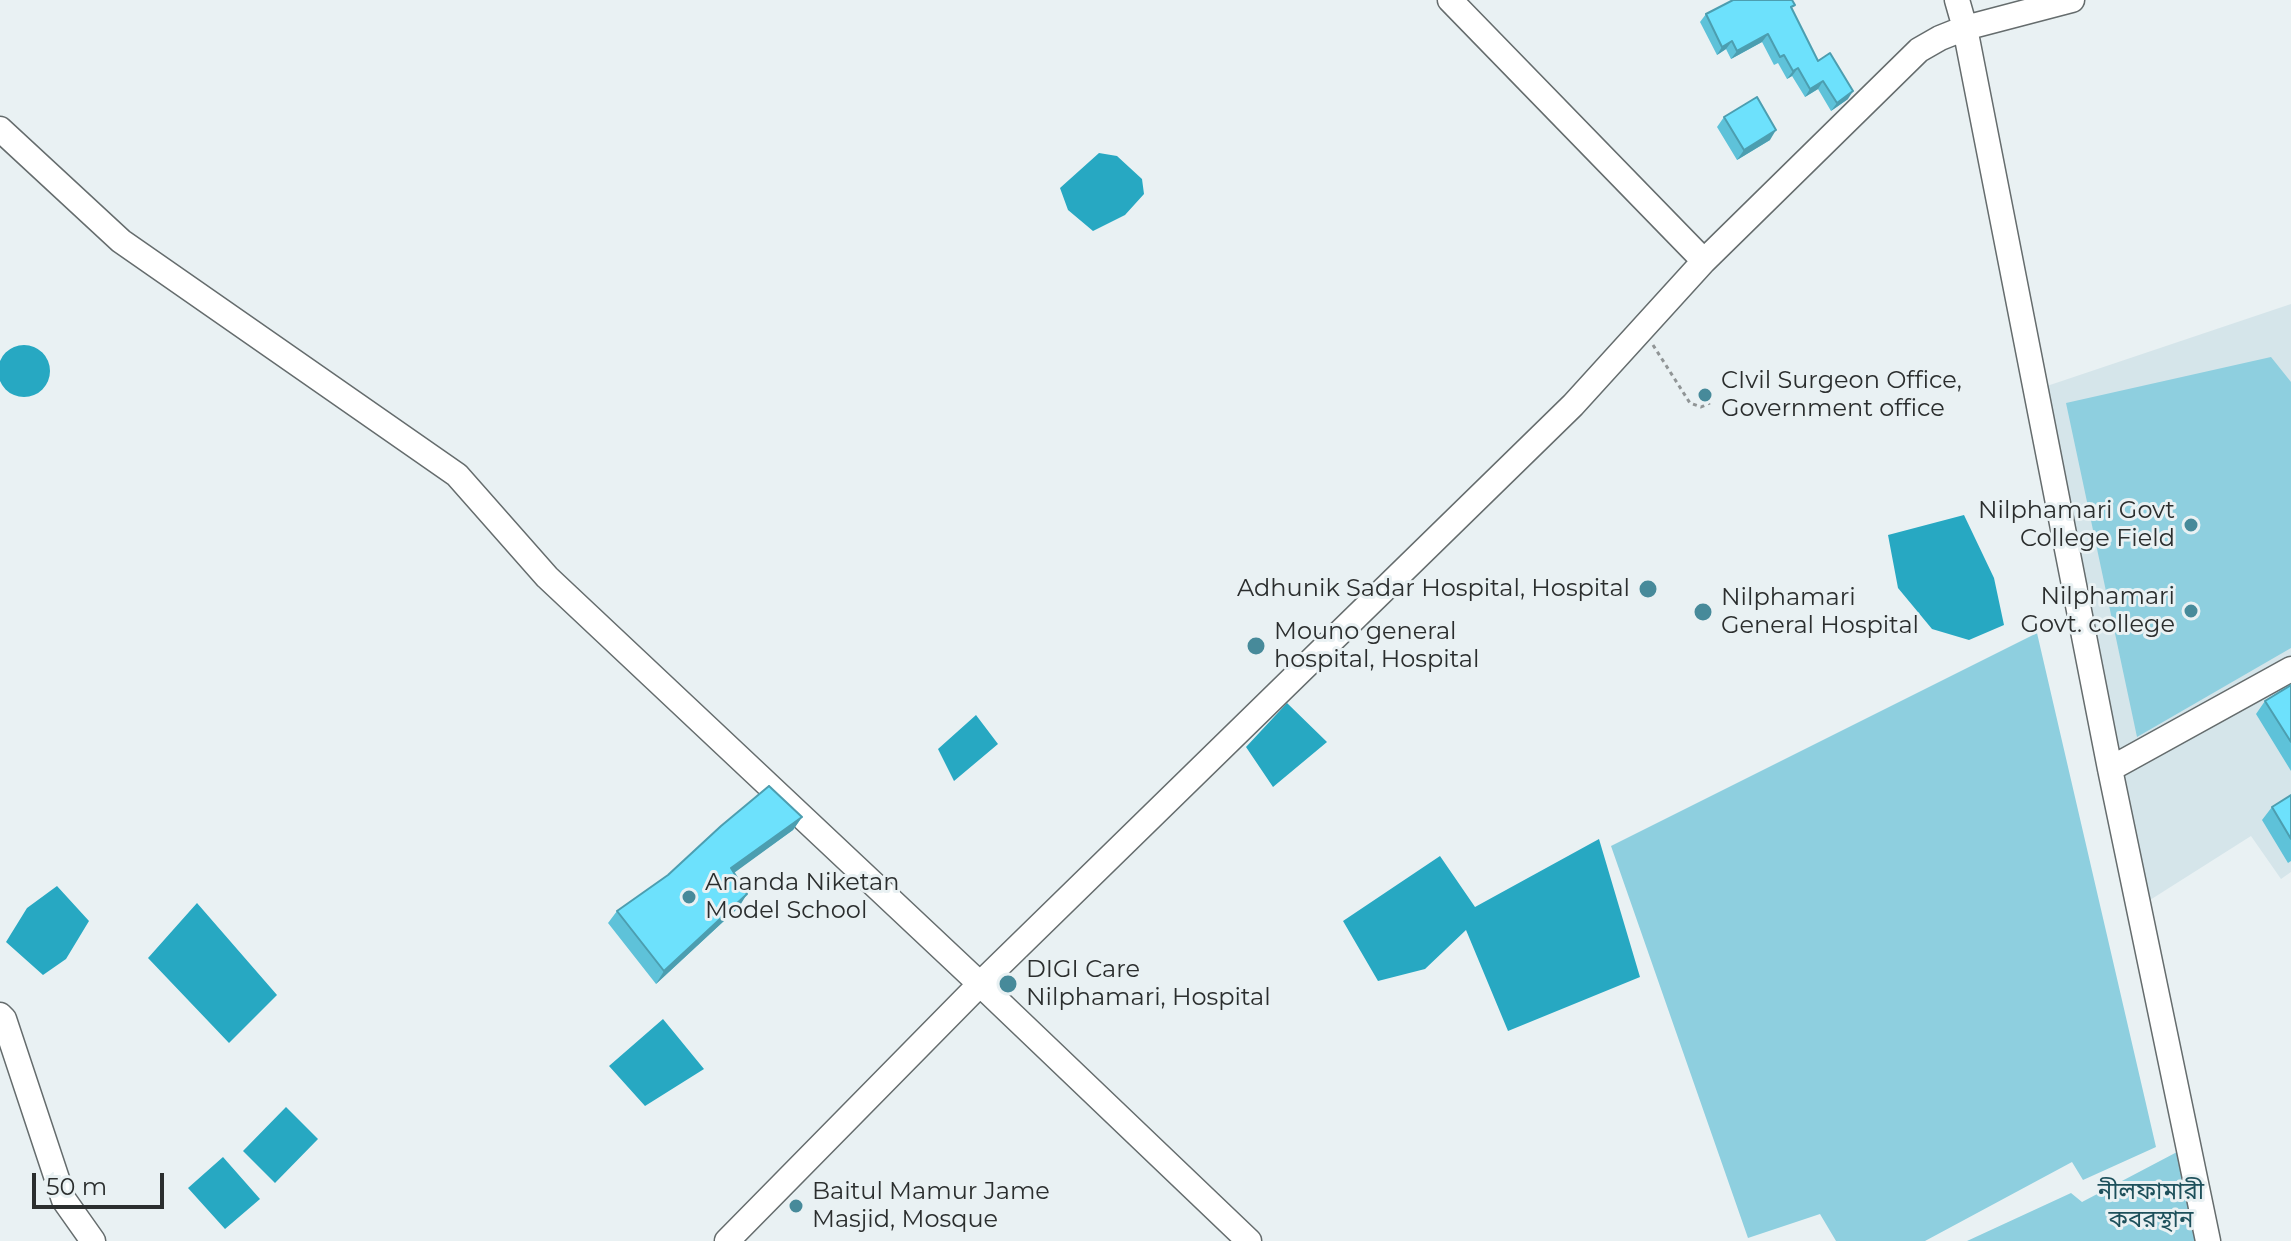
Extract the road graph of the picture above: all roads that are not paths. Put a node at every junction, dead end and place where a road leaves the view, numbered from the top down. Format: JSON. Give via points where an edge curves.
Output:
{"nodes":[{"id":1,"x":1450,"y":0,"type":"edge"},
{"id":2,"x":1957,"y":0,"type":"edge"},
{"id":3,"x":2072,"y":0,"type":"edge"},
{"id":4,"x":1965,"y":28,"type":"junction"},
{"id":5,"x":0,"y":129,"type":"edge"},
{"id":6,"x":1704,"y":261,"type":"junction"},
{"id":7,"x":2291,"y":669,"type":"edge"},
{"id":8,"x":2110,"y":769,"type":"junction"},
{"id":9,"x":980,"y":984,"type":"junction"},
{"id":10,"x":0,"y":1015,"type":"edge"},
{"id":11,"x":93,"y":1241,"type":"edge"},
{"id":12,"x":727,"y":1241,"type":"edge"},
{"id":13,"x":1249,"y":1241,"type":"edge"},
{"id":14,"x":2208,"y":1241,"type":"edge"}],
"edges":[{"from":1,"to":6,"type":"street"},
{"from":2,"to":4,"type":"street"},
{"from":3,"to":4,"type":"street"},
{"from":4,"to":6,"type":"street","via":[[1919,50]]},
{"from":4,"to":8,"type":"street"},
{"from":5,"to":9,"type":"street","via":[[121,241],[457,475],[547,577]]},
{"from":6,"to":9,"type":"street","via":[[1573,405]]},
{"from":7,"to":8,"type":"street"},
{"from":8,"to":14,"type":"street"},
{"from":9,"to":12,"type":"street"},
{"from":9,"to":13,"type":"street"},
{"from":10,"to":11,"type":"street","via":[[64,1200]]}]}
